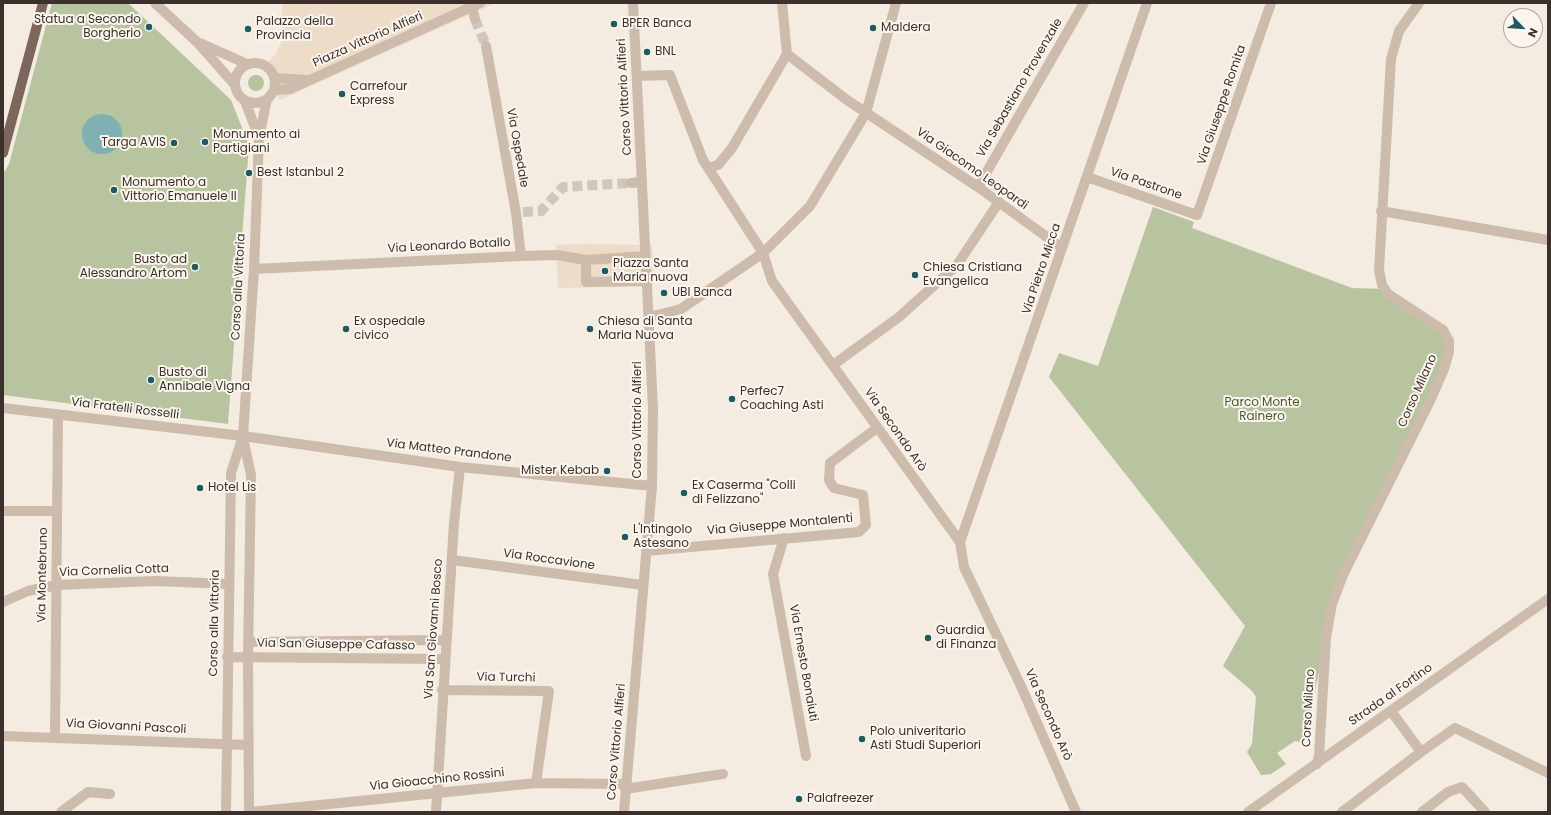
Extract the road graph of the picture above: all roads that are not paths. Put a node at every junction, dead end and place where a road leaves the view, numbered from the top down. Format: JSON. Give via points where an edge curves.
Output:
{"nodes":[{"id":1,"x":44,"y":3,"type":"edge"},
{"id":2,"x":155,"y":3,"type":"edge"},
{"id":3,"x":633,"y":3,"type":"edge"},
{"id":4,"x":782,"y":3,"type":"edge"},
{"id":5,"x":896,"y":3,"type":"edge"},
{"id":6,"x":1084,"y":3,"type":"edge"},
{"id":7,"x":1147,"y":3,"type":"edge"},
{"id":8,"x":1271,"y":3,"type":"edge"},
{"id":9,"x":1419,"y":3,"type":"edge"},
{"id":10,"x":476,"y":5,"type":"edge"},
{"id":11,"x":475,"y":19,"type":"tunnel mouth"},
{"id":12,"x":197,"y":42,"type":"junction"},
{"id":13,"x":486,"y":46,"type":"tunnel mouth"},
{"id":14,"x":787,"y":54,"type":"junction"},
{"id":15,"x":248,"y":64,"type":"junction"},
{"id":16,"x":637,"y":76,"type":"junction"},
{"id":17,"x":275,"y":78,"type":"junction"},
{"id":18,"x":310,"y":80,"type":"junction"},
{"id":19,"x":235,"y":85,"type":"junction"},
{"id":20,"x":274,"y":90,"type":"junction"},
{"id":21,"x":267,"y":99,"type":"junction"},
{"id":22,"x":245,"y":101,"type":"junction"},
{"id":23,"x":866,"y":113,"type":"junction"},
{"id":24,"x":259,"y":138,"type":"junction"},
{"id":25,"x":3,"y":153,"type":"edge"},
{"id":26,"x":708,"y":168,"type":"junction"},
{"id":27,"x":1087,"y":177,"type":"junction"},
{"id":28,"x":642,"y":182,"type":"junction"},
{"id":29,"x":631,"y":183,"type":"tunnel mouth"},
{"id":30,"x":978,"y":187,"type":"junction"},
{"id":31,"x":999,"y":202,"type":"junction"},
{"id":32,"x":1381,"y":211,"type":"junction"},
{"id":33,"x":1197,"y":215,"type":"joint"},
{"id":34,"x":1548,"y":240,"type":"edge"},
{"id":35,"x":1062,"y":248,"type":"junction"},
{"id":36,"x":763,"y":253,"type":"junction"},
{"id":37,"x":521,"y":256,"type":"junction"},
{"id":38,"x":646,"y":256,"type":"junction"},
{"id":39,"x":586,"y":260,"type":"junction"},
{"id":40,"x":254,"y":269,"type":"junction"},
{"id":41,"x":647,"y":281,"type":"junction"},
{"id":42,"x":649,"y":317,"type":"junction"},
{"id":43,"x":833,"y":365,"type":"junction"},
{"id":44,"x":3,"y":408,"type":"edge"},
{"id":45,"x":58,"y":414,"type":"junction"},
{"id":46,"x":877,"y":428,"type":"junction"},
{"id":47,"x":243,"y":436,"type":"junction"},
{"id":48,"x":460,"y":467,"type":"junction"},
{"id":49,"x":652,"y":486,"type":"junction"},
{"id":50,"x":3,"y":511,"type":"edge"},
{"id":51,"x":57,"y":511,"type":"junction"},
{"id":52,"x":784,"y":538,"type":"junction"},
{"id":53,"x":960,"y":542,"type":"junction"},
{"id":54,"x":646,"y":551,"type":"junction"},
{"id":55,"x":452,"y":560,"type":"junction"},
{"id":56,"x":228,"y":584,"type":"junction"},
{"id":57,"x":56,"y":585,"type":"junction"},
{"id":58,"x":643,"y":585,"type":"junction"},
{"id":59,"x":1548,"y":599,"type":"edge"},
{"id":60,"x":3,"y":602,"type":"edge"},
{"id":61,"x":446,"y":640,"type":"junction"},
{"id":62,"x":422,"y":641,"type":"junction"},
{"id":63,"x":248,"y":642,"type":"junction"},
{"id":64,"x":227,"y":657,"type":"junction"},
{"id":65,"x":248,"y":657,"type":"junction"},
{"id":66,"x":422,"y":659,"type":"junction"},
{"id":67,"x":444,"y":659,"type":"junction"},
{"id":68,"x":442,"y":690,"type":"junction"},
{"id":69,"x":1391,"y":711,"type":"junction"},
{"id":70,"x":3,"y":736,"type":"edge"},
{"id":71,"x":55,"y":736,"type":"junction"},
{"id":72,"x":226,"y":744,"type":"junction"},
{"id":73,"x":248,"y":745,"type":"junction"},
{"id":74,"x":1421,"y":752,"type":"junction"},
{"id":75,"x":806,"y":756,"type":"dead end"},
{"id":76,"x":1316,"y":764,"type":"junction"},
{"id":77,"x":1548,"y":773,"type":"edge"},
{"id":78,"x":723,"y":774,"type":"dead end"},
{"id":79,"x":536,"y":783,"type":"junction"},
{"id":80,"x":626,"y":786,"type":"junction"},
{"id":81,"x":437,"y":793,"type":"junction"},
{"id":82,"x":110,"y":794,"type":"dead end"},
{"id":83,"x":60,"y":812,"type":"edge"},
{"id":84,"x":226,"y":812,"type":"edge"},
{"id":85,"x":250,"y":812,"type":"edge"},
{"id":86,"x":436,"y":812,"type":"edge"},
{"id":87,"x":624,"y":812,"type":"edge"},
{"id":88,"x":1076,"y":812,"type":"edge"},
{"id":89,"x":1248,"y":812,"type":"edge"},
{"id":90,"x":1342,"y":812,"type":"edge"},
{"id":91,"x":1422,"y":812,"type":"edge"},
{"id":92,"x":1484,"y":812,"type":"edge"}],
"edges":[{"from":1,"to":25,"type":"main road"},
{"from":2,"to":12,"type":"street","name":"Corso alla Vittoria"},
{"from":3,"to":16,"type":"street","name":"Corso Vittorio Alfieri"},
{"from":4,"to":14,"type":"street"},
{"from":5,"to":23,"type":"street"},
{"from":6,"to":30,"type":"street","name":"Via Sebastiano Provenzale"},
{"from":7,"to":27,"type":"street","name":"Via Pietro Micca"},
{"from":8,"to":33,"type":"street","name":"Via Giuseppe Romita"},
{"from":9,"to":32,"type":"street","name":"Corso Milano","via":[[1399,31],[1390,59]]},
{"from":10,"to":11,"type":"street"},
{"from":10,"to":18,"type":"street","name":"Piazza Vittorio Alfieri"},
{"from":12,"to":15,"type":"street","name":"Corso alla Vittoria"},
{"from":12,"to":19,"type":"street","name":"Corso alla Vittoria"},
{"from":13,"to":37,"type":"street","name":"Via Ospedale","via":[[519,213]]},
{"from":14,"to":23,"type":"street","name":"Via Giacomo Leopardi"},
{"from":14,"to":26,"type":"street","via":[[732,148],[718,165]]},
{"from":15,"to":17,"type":"street","name":"Corso alla Vittoria","via":[[265,65]]},
{"from":15,"to":19,"type":"street","via":[[238,72]]},
{"from":16,"to":26,"type":"street","name":"Via Secondo Arò","via":[[670,75]]},
{"from":16,"to":28,"type":"street","name":"Corso Vittorio Alfieri"},
{"from":17,"to":18,"type":"street","name":"Piazza Vittorio Alfieri"},
{"from":17,"to":20,"type":"street"},
{"from":18,"to":20,"type":"street","name":"Piazza Vittorio Alfieri","via":[[290,89]]},
{"from":19,"to":22,"type":"street","name":"Corso alla Vittoria","via":[[240,97]]},
{"from":20,"to":21,"type":"street","name":"Corso alla Vittoria"},
{"from":21,"to":22,"type":"street","via":[[257,103]]},
{"from":21,"to":24,"type":"street","name":"Corso alla Vittoria"},
{"from":22,"to":24,"type":"street","name":"Corso alla Vittoria"},
{"from":23,"to":30,"type":"street","name":"Via Giacomo Leopardi"},
{"from":23,"to":36,"type":"street","via":[[810,206]]},
{"from":24,"to":40,"type":"street","name":"Corso alla Vittoria"},
{"from":26,"to":36,"type":"street","name":"Via Secondo Arò"},
{"from":27,"to":33,"type":"street","name":"Via Pastrone"},
{"from":27,"to":35,"type":"street","name":"Via Pietro Micca"},
{"from":28,"to":29,"type":"street"},
{"from":28,"to":38,"type":"street","name":"Corso Vittorio Alfieri"},
{"from":30,"to":31,"type":"street","name":"Via Giacomo Leopardi"},
{"from":31,"to":35,"type":"street","name":"Via Giacomo Leopardi"},
{"from":31,"to":43,"type":"street","via":[[957,265],[899,317]]},
{"from":32,"to":34,"type":"street"},
{"from":32,"to":76,"type":"street","name":"Corso Milano","via":[[1378,260],[1384,289],[1398,302],[1443,330],[1449,341],[1448,360],[1343,575],[1332,604],[1326,634],[1319,756]]},
{"from":35,"to":53,"type":"street","name":"Via Pietro Micca"},
{"from":36,"to":42,"type":"street","via":[[681,309]]},
{"from":36,"to":43,"type":"street","name":"Via Secondo Arò","via":[[772,281]]},
{"from":37,"to":39,"type":"street","name":"Via Leonardo Botallo","via":[[557,255]]},
{"from":37,"to":40,"type":"street","name":"Via Leonardo Botallo"},
{"from":38,"to":39,"type":"street","name":"Via Leonardo Botallo"},
{"from":38,"to":41,"type":"street","name":"Corso Vittorio Alfieri"},
{"from":39,"to":41,"type":"street","via":[[586,282]]},
{"from":40,"to":47,"type":"street","name":"Corso alla Vittoria"},
{"from":41,"to":42,"type":"street","name":"Corso Vittorio Alfieri"},
{"from":42,"to":49,"type":"street","name":"Corso Vittorio Alfieri","via":[[653,408]]},
{"from":43,"to":46,"type":"street","name":"Via Secondo Arò"},
{"from":44,"to":45,"type":"street","name":"Via Fratelli Rosselli"},
{"from":45,"to":47,"type":"street","name":"Via Fratelli Rosselli"},
{"from":45,"to":51,"type":"street","name":"Via Montebruno"},
{"from":46,"to":52,"type":"street","name":"Via Giuseppe Montalenti","via":[[830,463],[829,480],[834,488],[863,495],[866,525],[859,532]]},
{"from":46,"to":53,"type":"street","name":"Via Secondo Arò"},
{"from":47,"to":48,"type":"street","name":"Via Matteo Prandone"},
{"from":47,"to":56,"type":"street","name":"Corso alla Vittoria","via":[[231,473]]},
{"from":47,"to":63,"type":"street","name":"Corso alla Vittoria","via":[[251,475]]},
{"from":48,"to":49,"type":"street","name":"Via Matteo Prandone"},
{"from":48,"to":55,"type":"street","name":"Via San Giovanni Bosco"},
{"from":49,"to":54,"type":"street","name":"Corso Vittorio Alfieri"},
{"from":50,"to":51,"type":"street"},
{"from":51,"to":57,"type":"street","name":"Via Montebruno"},
{"from":52,"to":54,"type":"street","name":"Via Giuseppe Montalenti"},
{"from":52,"to":75,"type":"street","name":"Via Ernesto Bonaiuti","via":[[774,574]]},
{"from":53,"to":88,"type":"street","name":"Via Secondo Arò","via":[[964,567],[1020,684]]},
{"from":54,"to":58,"type":"street","name":"Corso Vittorio Alfieri"},
{"from":55,"to":58,"type":"street","name":"Via Roccavione"},
{"from":55,"to":61,"type":"street","name":"Via San Giovanni Bosco"},
{"from":56,"to":57,"type":"street","name":"Via Cornelia Cotta","via":[[155,581]]},
{"from":56,"to":64,"type":"street","name":"Corso alla Vittoria"},
{"from":57,"to":60,"type":"street","name":"Via Cornelia Cotta","via":[[28,591]]},
{"from":57,"to":71,"type":"street","name":"Via Montebruno"},
{"from":58,"to":80,"type":"street","name":"Corso Vittorio Alfieri"},
{"from":59,"to":69,"type":"street","name":"Strada al Fortino"},
{"from":61,"to":62,"type":"street","name":"Via San Giuseppe Cafasso"},
{"from":61,"to":67,"type":"street","name":"Via San Giovanni Bosco"},
{"from":62,"to":63,"type":"street","name":"Via San Giuseppe Cafasso"},
{"from":62,"to":66,"type":"street"},
{"from":63,"to":65,"type":"street","name":"Corso alla Vittoria"},
{"from":64,"to":65,"type":"street","name":"Via San Giuseppe Cafasso"},
{"from":64,"to":72,"type":"street","name":"Corso alla Vittoria"},
{"from":65,"to":66,"type":"street","name":"Via San Giuseppe Cafasso"},
{"from":65,"to":73,"type":"street","name":"Corso alla Vittoria"},
{"from":66,"to":67,"type":"street","name":"Via San Giuseppe Cafasso"},
{"from":67,"to":68,"type":"street","name":"Via San Giovanni Bosco"},
{"from":68,"to":79,"type":"street","name":"Via Turchi","via":[[549,691]]},
{"from":68,"to":81,"type":"street","name":"Via San Giovanni Bosco"},
{"from":69,"to":74,"type":"street"},
{"from":69,"to":76,"type":"street","name":"Strada al Fortino"},
{"from":70,"to":71,"type":"street","name":"Via Giovanni Pascoli"},
{"from":71,"to":72,"type":"street","name":"Via Giovanni Pascoli"},
{"from":72,"to":73,"type":"street","name":"Via Giovanni Pascoli"},
{"from":72,"to":84,"type":"street","name":"Corso alla Vittoria"},
{"from":73,"to":85,"type":"street","name":"Corso alla Vittoria"},
{"from":74,"to":77,"type":"street","via":[[1455,728]]},
{"from":74,"to":90,"type":"street"},
{"from":76,"to":89,"type":"street","name":"Strada al Fortino"},
{"from":78,"to":80,"type":"street","name":"Via Gioacchino Rossini"},
{"from":79,"to":80,"type":"street","name":"Via Gioacchino Rossini"},
{"from":79,"to":81,"type":"street","name":"Via Gioacchino Rossini"},
{"from":80,"to":87,"type":"street","name":"Corso Vittorio Alfieri"},
{"from":81,"to":85,"type":"street","name":"Via Gioacchino Rossini"},
{"from":81,"to":86,"type":"street","name":"Via San Giovanni Bosco"},
{"from":82,"to":83,"type":"street","via":[[88,792]]},
{"from":91,"to":92,"type":"street","via":[[1448,792],[1462,787]]}]}
